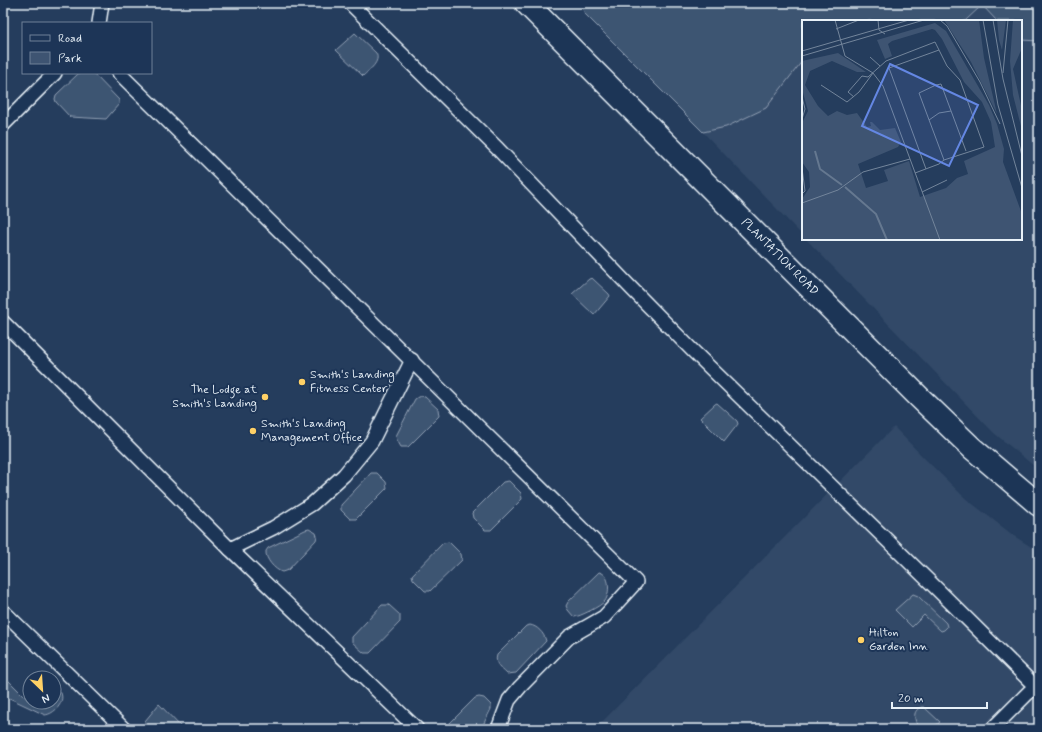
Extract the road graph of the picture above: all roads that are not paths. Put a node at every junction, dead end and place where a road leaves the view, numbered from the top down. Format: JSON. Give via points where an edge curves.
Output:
{"nodes":[{"id":1,"x":102,"y":3,"type":"edge"},
{"id":2,"x":350,"y":3,"type":"edge"},
{"id":3,"x":526,"y":3,"type":"edge"},
{"id":4,"x":99,"y":22,"type":"edge"},
{"id":5,"x":54,"y":74,"type":"edge"},
{"id":6,"x":120,"y":74,"type":"edge"},
{"id":7,"x":3,"y":125,"type":"edge"},
{"id":8,"x":3,"y":322,"type":"edge"},
{"id":9,"x":412,"y":360,"type":"junction"},
{"id":10,"x":1039,"y":505,"type":"edge"},
{"id":11,"x":230,"y":549,"type":"junction"},
{"id":12,"x":3,"y":611,"type":"edge"},
{"id":13,"x":124,"y":729,"type":"edge"},
{"id":14,"x":417,"y":729,"type":"edge"},
{"id":15,"x":498,"y":729,"type":"edge"},
{"id":16,"x":992,"y":729,"type":"edge"}],
"edges":[{"from":1,"to":4,"type":"lane"},
{"from":2,"to":16,"type":"lane","via":[[498,149],[694,352],[1035,686]]},
{"from":3,"to":10,"type":"street","name":"PLANTATION ROAD","via":[[920,398],[972,448]]},
{"from":5,"to":7,"type":"lane"},
{"from":6,"to":9,"type":"lane"},
{"from":8,"to":11,"type":"lane"},
{"from":9,"to":11,"type":"lane","via":[[372,441],[344,475],[312,504]]},
{"from":9,"to":15,"type":"lane","via":[[636,582],[604,616],[569,637],[520,687],[509,700]]},
{"from":11,"to":14,"type":"lane"},
{"from":12,"to":13,"type":"lane"}]}
